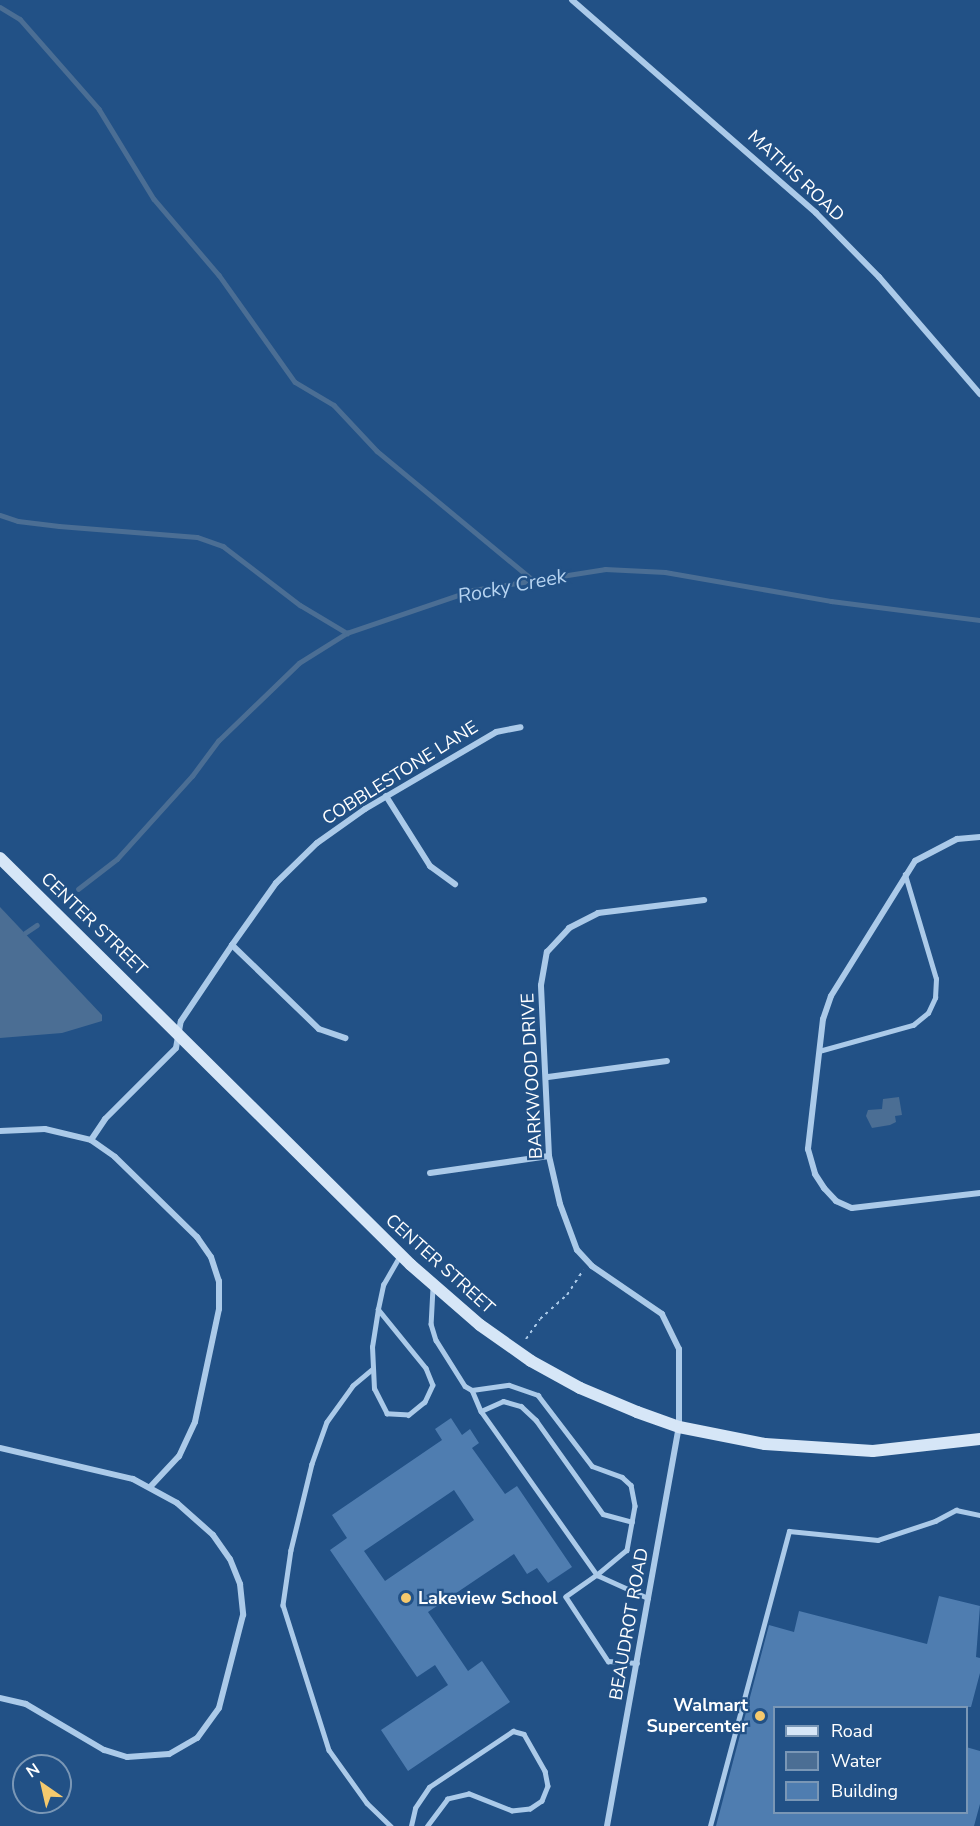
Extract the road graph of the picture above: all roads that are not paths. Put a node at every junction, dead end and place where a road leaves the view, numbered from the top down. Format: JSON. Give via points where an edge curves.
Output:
{"nodes":[{"id":1,"x":572,"y":0,"type":"edge"},
{"id":2,"x":980,"y":394,"type":"edge"},
{"id":3,"x":521,"y":727,"type":"dead end"},
{"id":4,"x":386,"y":796,"type":"junction"},
{"id":5,"x":980,"y":837,"type":"edge"},
{"id":6,"x":0,"y":858,"type":"edge"},
{"id":7,"x":905,"y":875,"type":"junction"},
{"id":8,"x":454,"y":884,"type":"dead end"},
{"id":9,"x":704,"y":900,"type":"dead end"},
{"id":10,"x":232,"y":945,"type":"junction"},
{"id":11,"x":180,"y":1034,"type":"junction"},
{"id":12,"x":345,"y":1038,"type":"dead end"},
{"id":13,"x":819,"y":1051,"type":"junction"},
{"id":14,"x":667,"y":1061,"type":"dead end"},
{"id":15,"x":548,"y":1077,"type":"junction"},
{"id":16,"x":0,"y":1131,"type":"edge"},
{"id":17,"x":91,"y":1140,"type":"junction"},
{"id":18,"x":549,"y":1156,"type":"junction"},
{"id":19,"x":430,"y":1173,"type":"dead end"},
{"id":20,"x":980,"y":1193,"type":"edge"},
{"id":21,"x":401,"y":1254,"type":"junction"},
{"id":22,"x":433,"y":1285,"type":"junction"},
{"id":23,"x":378,"y":1309,"type":"junction"},
{"id":24,"x":373,"y":1369,"type":"junction"},
{"id":25,"x":472,"y":1390,"type":"junction"},
{"id":26,"x":481,"y":1411,"type":"junction"},
{"id":27,"x":680,"y":1427,"type":"junction"},
{"id":28,"x":980,"y":1439,"type":"edge"},
{"id":29,"x":0,"y":1448,"type":"edge"},
{"id":30,"x":151,"y":1486,"type":"junction"},
{"id":31,"x":980,"y":1515,"type":"edge"},
{"id":32,"x":632,"y":1522,"type":"junction"},
{"id":33,"x":597,"y":1575,"type":"junction"},
{"id":34,"x":648,"y":1598,"type":"junction"},
{"id":35,"x":637,"y":1663,"type":"junction"},
{"id":36,"x":0,"y":1698,"type":"edge"},
{"id":37,"x":391,"y":1826,"type":"edge"},
{"id":38,"x":411,"y":1826,"type":"edge"},
{"id":39,"x":428,"y":1826,"type":"edge"},
{"id":40,"x":607,"y":1826,"type":"edge"},
{"id":41,"x":710,"y":1826,"type":"edge"}],
"edges":[{"from":1,"to":2,"type":"street","name":"MATHIS ROAD","via":[[816,213],[879,277]]},
{"from":3,"to":4,"type":"street","name":"COBBLESTONE LANE","via":[[496,732]]},
{"from":4,"to":8,"type":"street","via":[[430,866]]},
{"from":4,"to":10,"type":"street","name":"COBBLESTONE LANE","via":[[317,843],[284,874]]},
{"from":5,"to":7,"type":"street","via":[[957,839],[936,847],[915,861]]},
{"from":6,"to":11,"type":"street","name":"CENTER STREET"},
{"from":7,"to":13,"type":"street","via":[[831,996]]},
{"from":7,"to":13,"type":"lane","via":[[936,979],[935,998],[928,1013],[913,1025]]},
{"from":9,"to":15,"type":"street","name":"BARKWOOD DRIVE","via":[[598,913],[570,928],[547,952],[541,985]]},
{"from":10,"to":11,"type":"street","name":"COBBLESTONE LANE","via":[[181,1022]]},
{"from":10,"to":12,"type":"street","via":[[319,1029]]},
{"from":11,"to":17,"type":"street","name":"COBBLESTONE LANE","via":[[176,1048],[105,1119]]},
{"from":11,"to":21,"type":"street","name":"CENTER STREET"},
{"from":13,"to":20,"type":"street","via":[[808,1149],[815,1174],[836,1201],[868,1209]]},
{"from":14,"to":15,"type":"street"},
{"from":15,"to":18,"type":"street","name":"BARKWOOD DRIVE"},
{"from":16,"to":17,"type":"street","via":[[45,1129]]},
{"from":17,"to":30,"type":"street","via":[[115,1157],[197,1237],[211,1257],[219,1281],[219,1309],[192,1432],[179,1456]]},
{"from":18,"to":19,"type":"street"},
{"from":18,"to":27,"type":"street","name":"BARKWOOD DRIVE","via":[[560,1204],[577,1250],[662,1314],[678,1349]]},
{"from":21,"to":22,"type":"street","name":"CENTER STREET"},
{"from":21,"to":23,"type":"lane","via":[[383,1285]]},
{"from":22,"to":25,"type":"lane","via":[[431,1324],[435,1340]]},
{"from":22,"to":27,"type":"street","name":"CENTER STREET","via":[[531,1361],[607,1401]]},
{"from":23,"to":24,"type":"lane"},
{"from":23,"to":24,"type":"lane","via":[[426,1368],[433,1385],[425,1402],[409,1415],[387,1414],[374,1389]]},
{"from":24,"to":37,"type":"lane","via":[[352,1386],[327,1422],[293,1539],[283,1605],[329,1750],[367,1803]]},
{"from":25,"to":26,"type":"lane"},
{"from":25,"to":32,"type":"lane","via":[[509,1385],[523,1388],[546,1402],[592,1466],[622,1477],[631,1485],[635,1506]]},
{"from":26,"to":32,"type":"lane","via":[[503,1401],[521,1406],[536,1420],[603,1514]]},
{"from":26,"to":33,"type":"lane"},
{"from":27,"to":28,"type":"street","name":"CENTER STREET","via":[[765,1444],[838,1451],[911,1449]]},
{"from":27,"to":34,"type":"street","name":"BEAUDROT ROAD"},
{"from":29,"to":30,"type":"street"},
{"from":30,"to":36,"type":"street","via":[[213,1535],[230,1559],[240,1584],[241,1626],[213,1719],[197,1738],[178,1750],[157,1757],[127,1757],[94,1746],[26,1704]]},
{"from":31,"to":41,"type":"lane","via":[[956,1510],[878,1540],[789,1531]]},
{"from":32,"to":33,"type":"lane","via":[[624,1555]]},
{"from":33,"to":34,"type":"lane"},
{"from":33,"to":35,"type":"lane","via":[[566,1597],[608,1661]]},
{"from":34,"to":35,"type":"street","name":"BEAUDROT ROAD"},
{"from":35,"to":40,"type":"street","name":"BEAUDROT ROAD"},
{"from":38,"to":39,"type":"lane","via":[[415,1808],[429,1787],[513,1731],[524,1734],[545,1771],[548,1786],[542,1801],[530,1809],[512,1811],[469,1794],[448,1799]]}]}
